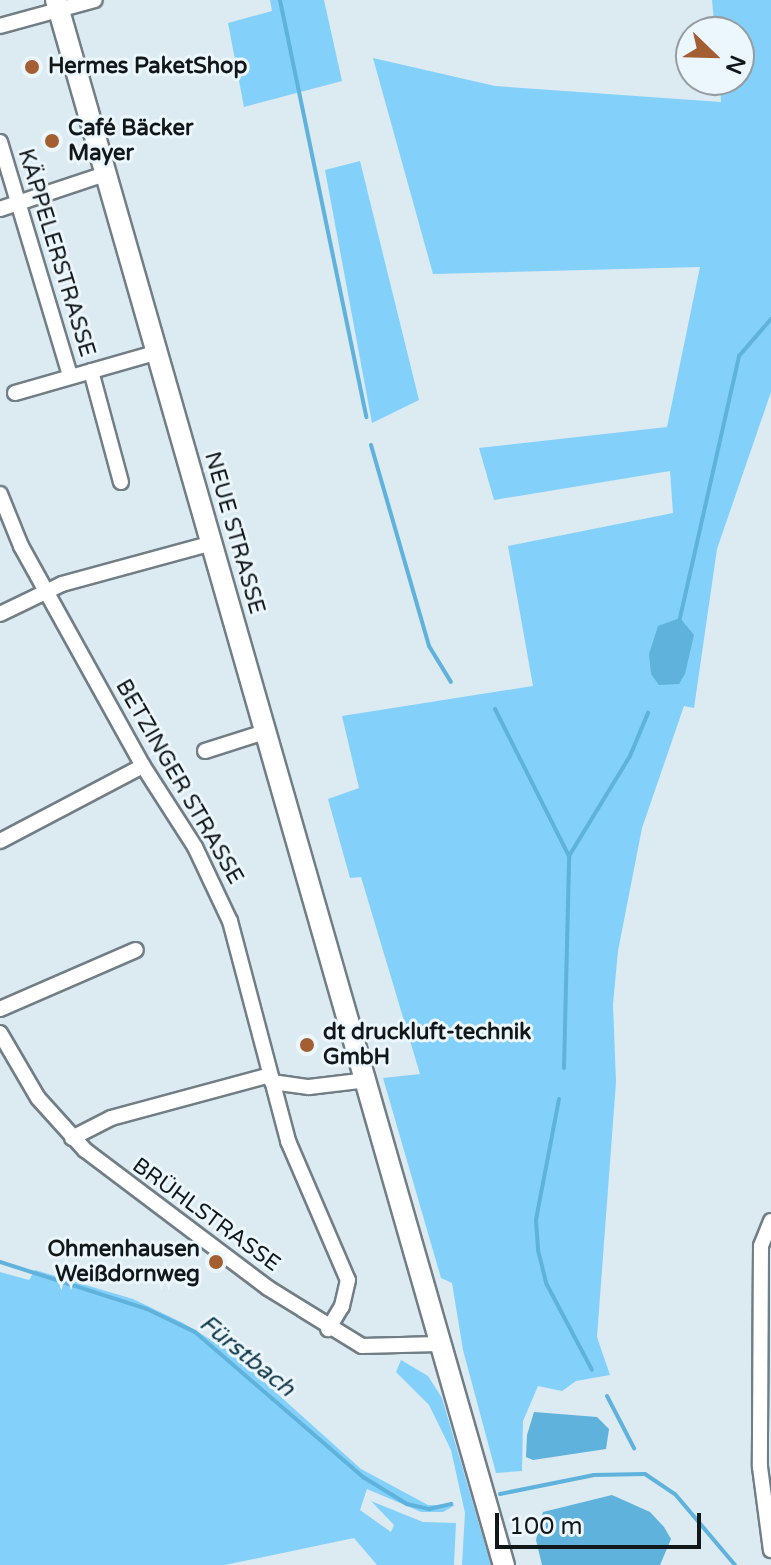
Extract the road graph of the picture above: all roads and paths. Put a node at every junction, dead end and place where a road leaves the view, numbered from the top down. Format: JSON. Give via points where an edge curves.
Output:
{"nodes":[{"id":1,"x":95,"y":0,"type":"edge"},
{"id":2,"x":57,"y":4,"type":"edge"},
{"id":3,"x":0,"y":26,"type":"edge"},
{"id":4,"x":0,"y":142,"type":"edge"},
{"id":5,"x":105,"y":174,"type":"junction"},
{"id":6,"x":20,"y":203,"type":"junction"},
{"id":7,"x":0,"y":209,"type":"edge"},
{"id":8,"x":158,"y":352,"type":"junction"},
{"id":9,"x":91,"y":371,"type":"junction"},
{"id":10,"x":70,"y":376,"type":"junction"},
{"id":11,"x":15,"y":393,"type":"dead end"},
{"id":12,"x":121,"y":482,"type":"dead end"},
{"id":13,"x":0,"y":494,"type":"edge"},
{"id":14,"x":213,"y":543,"type":"junction"},
{"id":15,"x":46,"y":591,"type":"junction"},
{"id":16,"x":0,"y":614,"type":"edge"},
{"id":17,"x":265,"y":732,"type":"junction"},
{"id":18,"x":205,"y":751,"type":"dead end"},
{"id":19,"x":143,"y":766,"type":"junction"},
{"id":20,"x":0,"y":841,"type":"edge"},
{"id":21,"x":136,"y":950,"type":"dead end"},
{"id":22,"x":0,"y":1009,"type":"edge"},
{"id":23,"x":0,"y":1033,"type":"edge"},
{"id":24,"x":271,"y":1078,"type":"junction"},
{"id":25,"x":368,"y":1080,"type":"junction"},
{"id":26,"x":72,"y":1138,"type":"junction"},
{"id":27,"x":771,"y":1221,"type":"edge"},
{"id":28,"x":328,"y":1329,"type":"junction"},
{"id":29,"x":439,"y":1344,"type":"junction"},
{"id":30,"x":771,"y":1550,"type":"edge"},
{"id":31,"x":504,"y":1565,"type":"edge"}],
"edges":[{"from":1,"to":2,"type":"street"},
{"from":2,"to":3,"type":"street"},
{"from":2,"to":5,"type":"main road","name":"NEUE STRASSE"},
{"from":4,"to":6,"type":"street","name":"KÄPPELERSTRASSE"},
{"from":5,"to":6,"type":"street"},
{"from":5,"to":8,"type":"main road","name":"NEUE STRASSE"},
{"from":6,"to":7,"type":"street"},
{"from":6,"to":10,"type":"street","name":"KÄPPELERSTRASSE"},
{"from":8,"to":9,"type":"street"},
{"from":8,"to":14,"type":"main road","name":"NEUE STRASSE"},
{"from":9,"to":10,"type":"street"},
{"from":9,"to":12,"type":"street","name":"KÄPPELERSTRASSE"},
{"from":10,"to":11,"type":"street"},
{"from":13,"to":15,"type":"street","name":"BETZINGER STRASSE"},
{"from":14,"to":15,"type":"street"},
{"from":14,"to":17,"type":"main road","name":"NEUE STRASSE"},
{"from":15,"to":16,"type":"street"},
{"from":15,"to":19,"type":"street","name":"BETZINGER STRASSE"},
{"from":17,"to":18,"type":"street"},
{"from":17,"to":25,"type":"main road","name":"NEUE STRASSE"},
{"from":19,"to":20,"type":"street"},
{"from":19,"to":24,"type":"street","name":"BETZINGER STRASSE","via":[[195,847],[230,921]]},
{"from":21,"to":22,"type":"street"},
{"from":23,"to":26,"type":"street","name":"BRÜHLSTRASSE","via":[[28,1083]]},
{"from":24,"to":25,"type":"street","via":[[309,1087]]},
{"from":24,"to":26,"type":"street","via":[[111,1118]]},
{"from":24,"to":28,"type":"street","name":"BETZINGER STRASSE","via":[[295,1161],[348,1280],[342,1306]]},
{"from":25,"to":29,"type":"main road","name":"NEUE STRASSE"},
{"from":26,"to":28,"type":"street","name":"BRÜHLSTRASSE","via":[[135,1190]]},
{"from":27,"to":30,"type":"street","via":[[761,1246],[760,1369],[761,1505]]},
{"from":28,"to":29,"type":"street","name":"BRÜHLSTRASSE","via":[[377,1349]]},
{"from":29,"to":31,"type":"main road","name":"NEUE STRASSE"}]}
